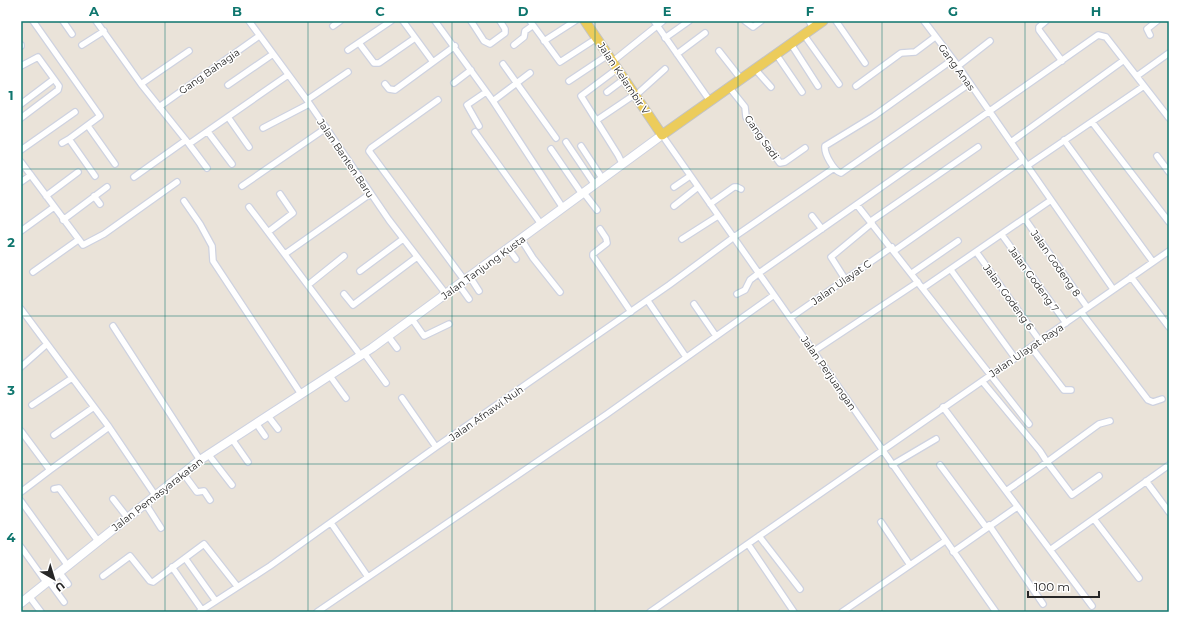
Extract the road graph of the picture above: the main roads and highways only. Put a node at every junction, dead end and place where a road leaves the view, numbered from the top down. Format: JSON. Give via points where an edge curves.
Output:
{"nodes":[{"id":1,"x":585,"y":21,"type":"edge"},
{"id":2,"x":823,"y":21,"type":"edge"},
{"id":3,"x":811,"y":24,"type":"edge"}],
"edges":[{"from":1,"to":3,"type":"main road","name":"Jalan Kelambir V","via":[[662,135],[804,35]]},
{"from":2,"to":3,"type":"main road"}]}
